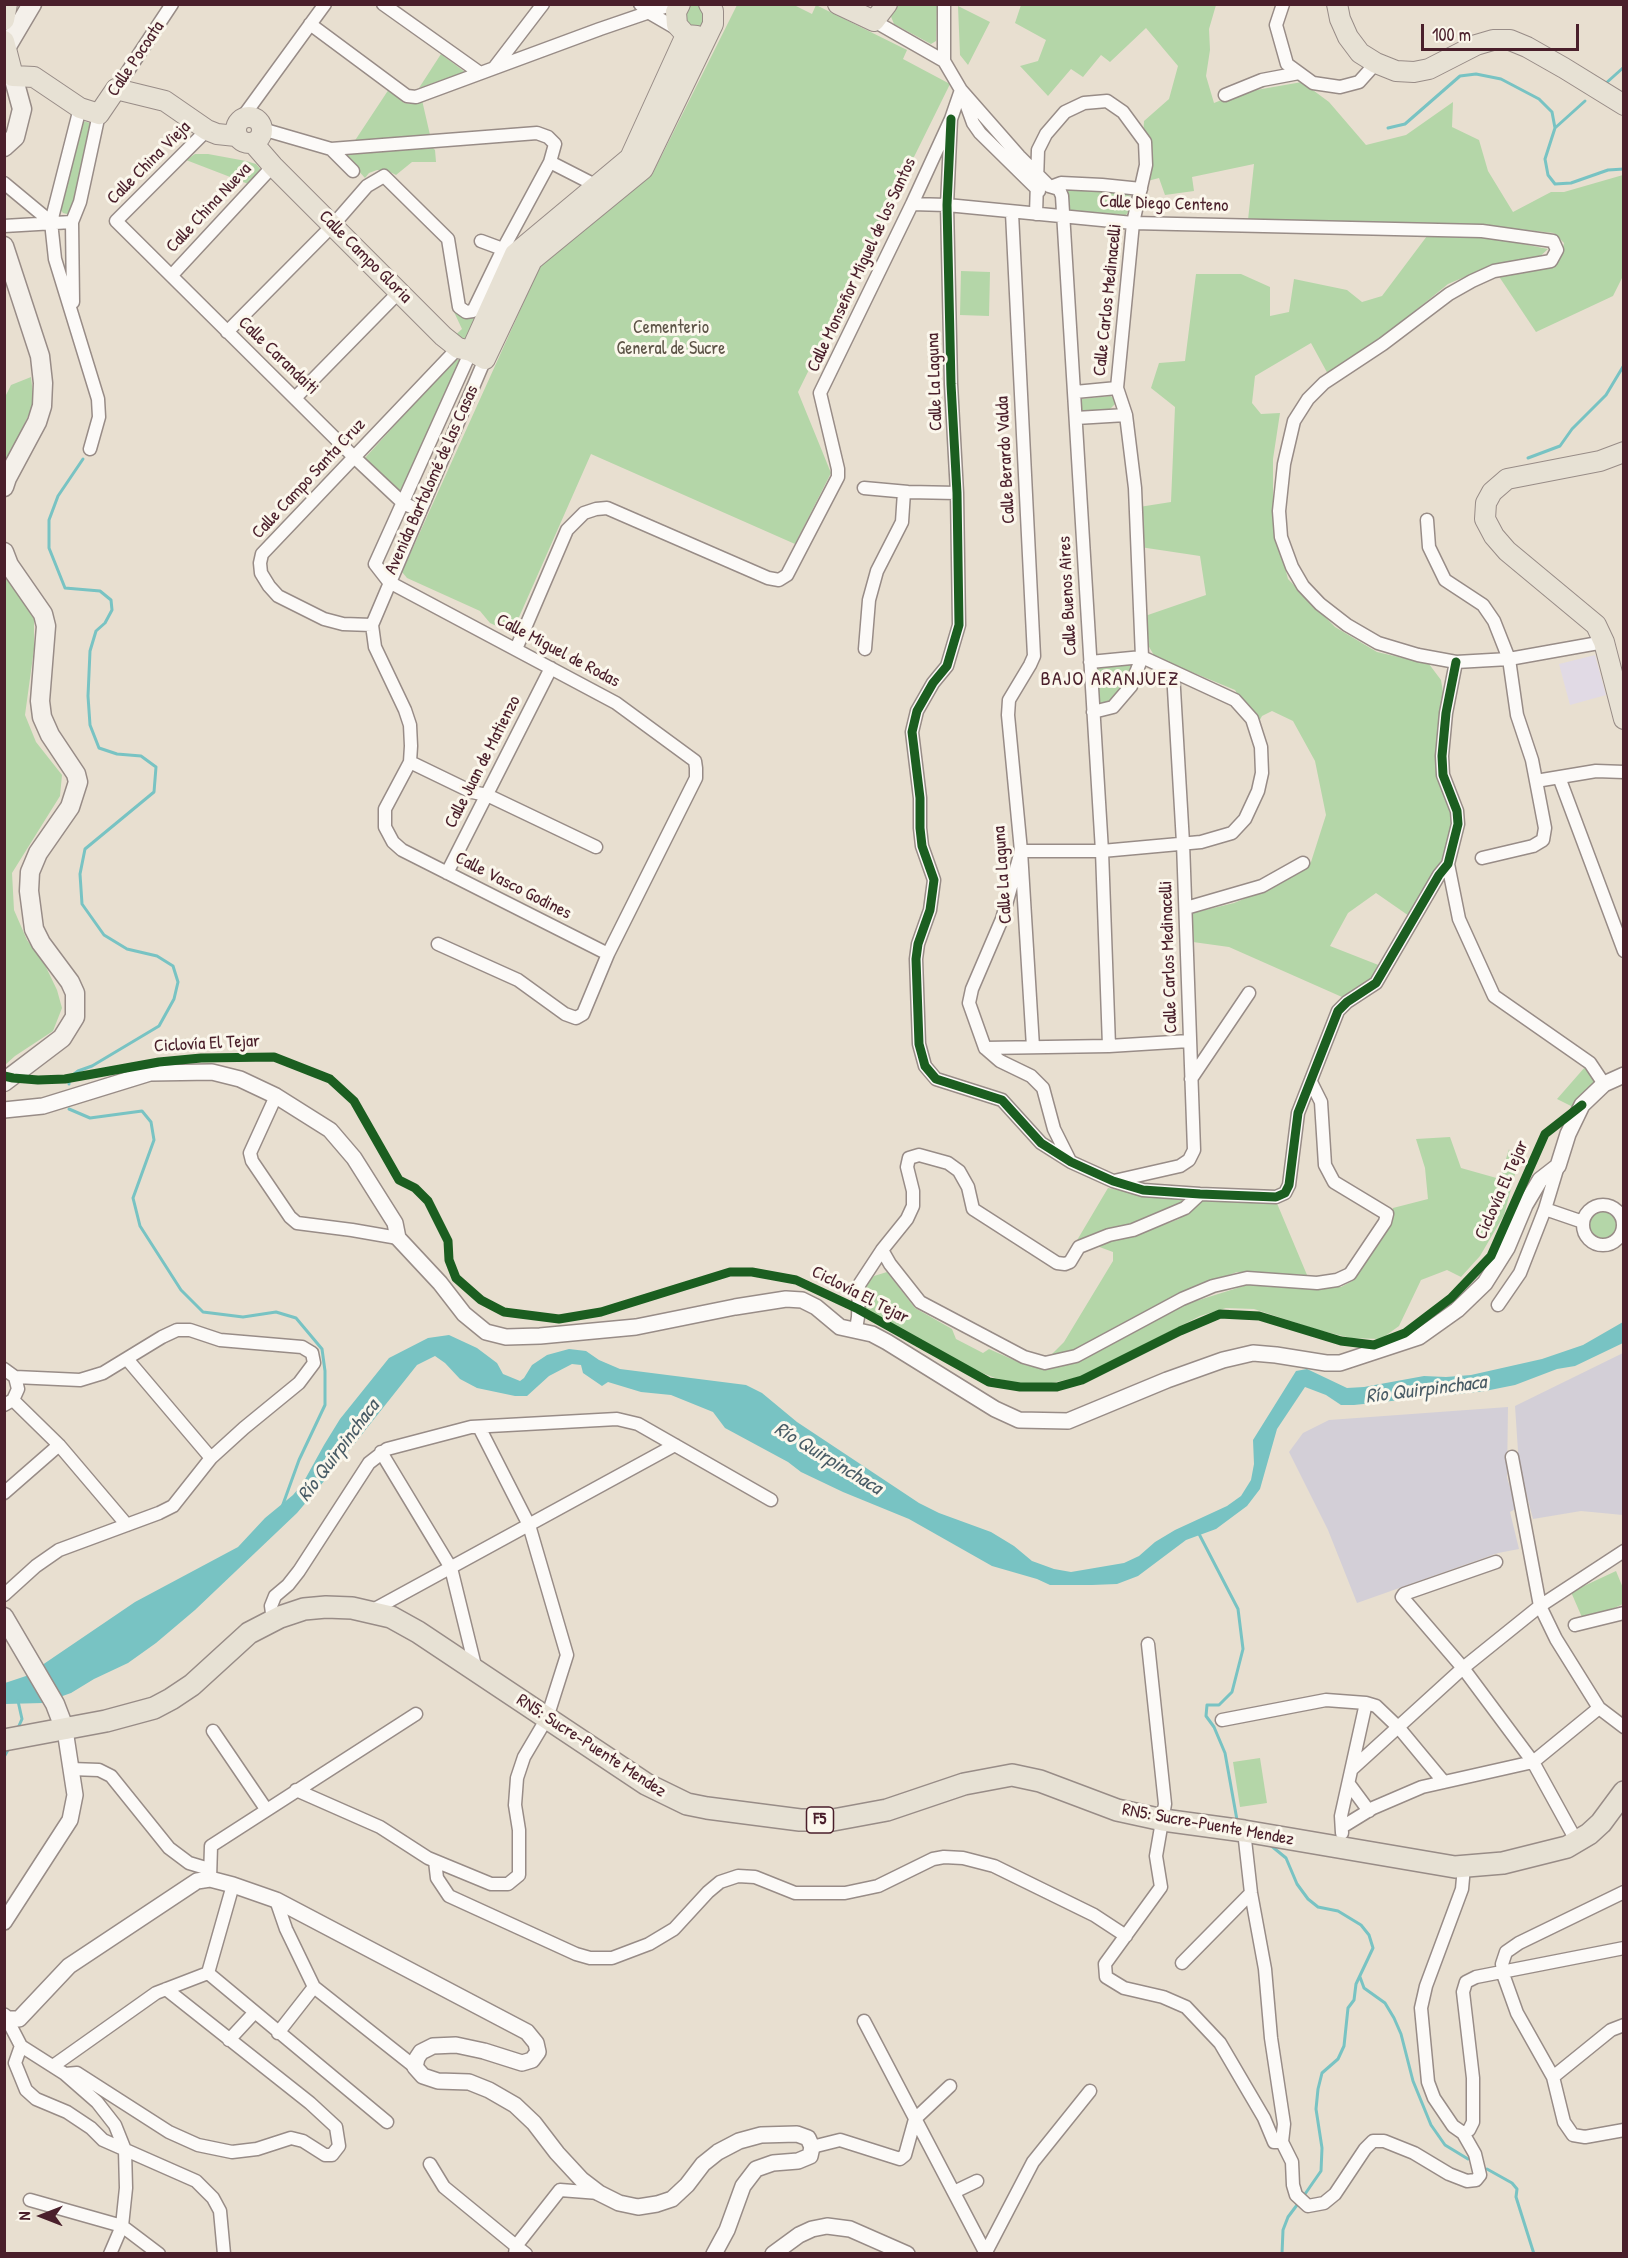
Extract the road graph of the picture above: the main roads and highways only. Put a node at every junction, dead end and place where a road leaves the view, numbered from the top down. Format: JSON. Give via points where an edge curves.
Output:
{"nodes":[{"id":1,"x":7,"y":4,"type":"edge"},
{"id":2,"x":32,"y":4,"type":"edge"},
{"id":3,"x":680,"y":4,"type":"edge"},
{"id":4,"x":709,"y":4,"type":"edge"},
{"id":5,"x":838,"y":4,"type":"edge"},
{"id":6,"x":887,"y":4,"type":"edge"},
{"id":7,"x":1337,"y":4,"type":"edge"},
{"id":8,"x":871,"y":14,"type":"edge"},
{"id":9,"x":4,"y":20,"type":"edge"},
{"id":10,"x":710,"y":29,"type":"junction"},
{"id":11,"x":684,"y":33,"type":"junction"},
{"id":12,"x":5,"y":44,"type":"edge"},
{"id":13,"x":13,"y":76,"type":"junction"},
{"id":14,"x":1623,"y":105,"type":"edge"},
{"id":15,"x":248,"y":131,"type":"joint"},
{"id":16,"x":4,"y":147,"type":"edge"},
{"id":17,"x":4,"y":246,"type":"edge"},
{"id":18,"x":517,"y":254,"type":"junction"},
{"id":19,"x":471,"y":353,"type":"joint"},
{"id":20,"x":1623,"y":452,"type":"edge"},
{"id":21,"x":4,"y":487,"type":"edge"},
{"id":22,"x":4,"y":552,"type":"edge"},
{"id":23,"x":1623,"y":719,"type":"edge"},
{"id":24,"x":5,"y":1081,"type":"edge"},
{"id":25,"x":5,"y":1620,"type":"edge"},
{"id":26,"x":65,"y":1730,"type":"junction"},
{"id":27,"x":4,"y":1740,"type":"edge"},
{"id":28,"x":1623,"y":1792,"type":"edge"}],
"edges":[{"from":1,"to":9,"type":"main road"},
{"from":2,"to":12,"type":"main road"},
{"from":3,"to":11,"type":"main road","via":[[675,19]]},
{"from":4,"to":10,"type":"main road","via":[[714,18]]},
{"from":5,"to":8,"type":"main road"},
{"from":6,"to":8,"type":"main road"},
{"from":7,"to":14,"type":"main road","via":[[1340,20],[1360,53],[1396,71],[1429,69],[1476,45],[1510,40]]},
{"from":10,"to":11,"type":"main road","via":[[699,36]]},
{"from":10,"to":18,"type":"main road","name":"Avenida Bartolomé de las Casas","via":[[643,169]]},
{"from":11,"to":18,"type":"main road","name":"Avenida Bartolomé de las Casas","via":[[630,158]]},
{"from":12,"to":13,"type":"main road"},
{"from":13,"to":15,"type":"main road","name":"Calle Pocoata","via":[[34,77],[80,108],[99,114],[116,89],[165,101],[217,134]]},
{"from":13,"to":16,"type":"main road","via":[[22,109],[15,137]]},
{"from":15,"to":19,"type":"main road","name":"Calle Campo Gloria","via":[[273,166],[399,292]]},
{"from":17,"to":21,"type":"main road","via":[[40,356],[44,383],[37,422]]},
{"from":18,"to":19,"type":"main road","name":"Avenida Bartolomé de las Casas"},
{"from":20,"to":23,"type":"main road","via":[[1600,461],[1507,479],[1492,492],[1486,503],[1485,519],[1507,551],[1596,625]]},
{"from":22,"to":24,"type":"main road","via":[[43,614],[46,626],[42,717],[78,782],[70,807],[38,853],[28,891],[34,929],[75,993],[75,1017],[62,1038]]},
{"from":25,"to":26,"type":"main road","via":[[55,1704]]},
{"from":26,"to":27,"type":"highway","name":"RN5: Sucre-Puente Mendez","number":"F5"},
{"from":26,"to":28,"type":"highway","name":"RN5: Sucre-Puente Mendez","number":"F5","via":[[131,1716],[171,1699],[249,1633],[304,1609],[326,1607],[391,1617],[646,1784],[671,1798],[707,1808],[800,1820],[833,1820],[887,1810],[964,1784],[1012,1775],[1040,1781],[1117,1810],[1163,1820],[1464,1867],[1503,1863],[1577,1842],[1601,1823]]}]}
